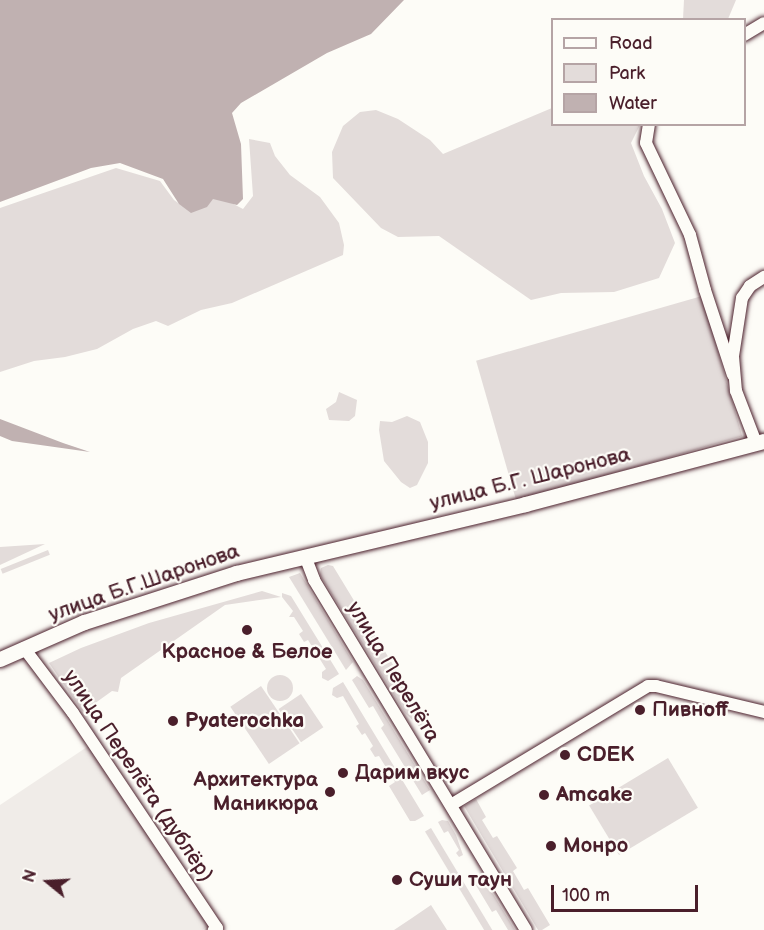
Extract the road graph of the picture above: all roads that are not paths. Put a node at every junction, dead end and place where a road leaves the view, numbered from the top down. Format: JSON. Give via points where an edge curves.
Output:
{"nodes":[{"id":1,"x":764,"y":23,"type":"edge"},
{"id":2,"x":746,"y":34,"type":"edge"},
{"id":3,"x":649,"y":126,"type":"edge"},
{"id":4,"x":764,"y":277,"type":"edge"},
{"id":5,"x":733,"y":375,"type":"junction"},
{"id":6,"x":760,"y":442,"type":"edge"},
{"id":7,"x":305,"y":556,"type":"junction"},
{"id":8,"x":24,"y":648,"type":"junction"},
{"id":9,"x":0,"y":659,"type":"edge"},
{"id":10,"x":764,"y":712,"type":"edge"},
{"id":11,"x":451,"y":805,"type":"junction"},
{"id":12,"x":216,"y":929,"type":"edge"},
{"id":13,"x":526,"y":930,"type":"edge"}],
"edges":[{"from":1,"to":2,"type":"street"},
{"from":3,"to":5,"type":"street","via":[[646,143],[690,235]]},
{"from":4,"to":5,"type":"street","via":[[750,286],[738,310]]},
{"from":5,"to":6,"type":"street"},
{"from":6,"to":7,"type":"main road","name":"улица Б.Г. Шаронова","via":[[525,504]]},
{"from":7,"to":8,"type":"main road","name":"улица Б.Г.Шаронова","via":[[130,605]]},
{"from":7,"to":11,"type":"street","name":"улица Перелёта","via":[[314,580]]},
{"from":8,"to":9,"type":"main road","name":"улица Б.Г.Шаронова"},
{"from":8,"to":12,"type":"street","name":"улица Перелёта (дублёр)","via":[[67,705]]},
{"from":10,"to":11,"type":"street","via":[[648,686]]},
{"from":11,"to":13,"type":"street","name":"улица Перелёта"}]}
